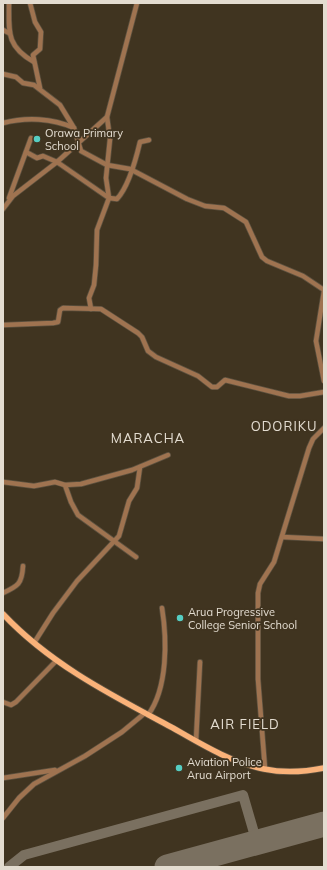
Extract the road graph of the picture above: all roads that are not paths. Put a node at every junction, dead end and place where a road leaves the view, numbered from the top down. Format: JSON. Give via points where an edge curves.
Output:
{"nodes":[{"id":1,"x":9,"y":3,"type":"edge"},
{"id":2,"x":30,"y":3,"type":"edge"},
{"id":3,"x":137,"y":3,"type":"edge"},
{"id":4,"x":3,"y":30,"type":"edge"},
{"id":5,"x":9,"y":33,"type":"junction"},
{"id":6,"x":34,"y":62,"type":"junction"},
{"id":7,"x":3,"y":74,"type":"edge"},
{"id":8,"x":40,"y":88,"type":"junction"},
{"id":9,"x":107,"y":117,"type":"junction"},
{"id":10,"x":3,"y":123,"type":"edge"},
{"id":11,"x":74,"y":128,"type":"junction"},
{"id":12,"x":31,"y":138,"type":"dead end"},
{"id":13,"x":149,"y":140,"type":"dead end"},
{"id":14,"x":79,"y":143,"type":"junction"},
{"id":15,"x":26,"y":152,"type":"junction"},
{"id":16,"x":57,"y":162,"type":"junction"},
{"id":17,"x":107,"y":166,"type":"junction"},
{"id":18,"x":131,"y":170,"type":"junction"},
{"id":19,"x":109,"y":198,"type":"junction"},
{"id":20,"x":8,"y":200,"type":"junction"},
{"id":21,"x":3,"y":209,"type":"edge"},
{"id":22,"x":324,"y":290,"type":"edge"},
{"id":23,"x":324,"y":297,"type":"edge"},
{"id":24,"x":91,"y":309,"type":"junction"},
{"id":25,"x":3,"y":325,"type":"edge"},
{"id":26,"x":324,"y":381,"type":"edge"},
{"id":27,"x":324,"y":392,"type":"edge"},
{"id":28,"x":324,"y":428,"type":"edge"},
{"id":29,"x":168,"y":455,"type":"dead end"},
{"id":30,"x":140,"y":467,"type":"junction"},
{"id":31,"x":3,"y":482,"type":"edge"},
{"id":32,"x":65,"y":485,"type":"junction"},
{"id":33,"x":282,"y":537,"type":"junction"},
{"id":34,"x":324,"y":539,"type":"edge"},
{"id":35,"x":114,"y":542,"type":"junction"},
{"id":36,"x":136,"y":557,"type":"dead end"},
{"id":37,"x":23,"y":566,"type":"dead end"},
{"id":38,"x":3,"y":593,"type":"edge"},
{"id":39,"x":162,"y":608,"type":"dead end"},
{"id":40,"x":3,"y":614,"type":"edge"},
{"id":41,"x":34,"y":643,"type":"junction"},
{"id":42,"x":56,"y":661,"type":"junction"},
{"id":43,"x":200,"y":662,"type":"dead end"},
{"id":44,"x":3,"y":702,"type":"edge"},
{"id":45,"x":147,"y":714,"type":"junction"},
{"id":46,"x":196,"y":741,"type":"junction"},
{"id":47,"x":324,"y":768,"type":"edge"},
{"id":48,"x":264,"y":769,"type":"junction"},
{"id":49,"x":57,"y":770,"type":"junction"},
{"id":50,"x":3,"y":778,"type":"edge"},
{"id":51,"x":3,"y":818,"type":"edge"}],
"edges":[{"from":1,"to":5,"type":"street"},
{"from":2,"to":6,"type":"street","via":[[41,34],[40,49],[33,55]]},
{"from":3,"to":9,"type":"street"},
{"from":4,"to":5,"type":"street"},
{"from":5,"to":6,"type":"street","via":[[19,52]]},
{"from":6,"to":8,"type":"street"},
{"from":7,"to":8,"type":"street"},
{"from":8,"to":11,"type":"street","via":[[60,105]]},
{"from":9,"to":14,"type":"street"},
{"from":9,"to":17,"type":"street","via":[[110,139]]},
{"from":10,"to":11,"type":"street","via":[[32,119],[52,120]]},
{"from":11,"to":14,"type":"street"},
{"from":12,"to":15,"type":"street"},
{"from":13,"to":18,"type":"street","via":[[140,142]]},
{"from":14,"to":16,"type":"street"},
{"from":14,"to":17,"type":"street","via":[[81,151]]},
{"from":15,"to":16,"type":"street","via":[[37,158],[43,156]]},
{"from":15,"to":20,"type":"street"},
{"from":16,"to":19,"type":"street"},
{"from":16,"to":20,"type":"street"},
{"from":17,"to":18,"type":"street"},
{"from":17,"to":19,"type":"street"},
{"from":18,"to":19,"type":"street","via":[[123,192],[117,199]]},
{"from":18,"to":22,"type":"street","via":[[187,199],[205,206],[224,208],[245,220],[262,257],[303,276]]},
{"from":19,"to":24,"type":"street","via":[[97,230],[94,285],[89,298]]},
{"from":20,"to":21,"type":"street"},
{"from":22,"to":23,"type":"street"},
{"from":23,"to":26,"type":"street","via":[[316,341]]},
{"from":24,"to":25,"type":"street","via":[[60,309],[58,322],[53,323]]},
{"from":24,"to":27,"type":"street","via":[[98,308],[109,313],[142,337],[148,351],[156,357],[198,376],[212,387],[217,387],[226,380],[289,396]]},
{"from":28,"to":33,"type":"street","via":[[313,439],[309,448]]},
{"from":29,"to":30,"type":"street"},
{"from":30,"to":32,"type":"street","via":[[98,480]]},
{"from":30,"to":35,"type":"street","via":[[137,488],[129,501],[122,530]]},
{"from":31,"to":32,"type":"street","via":[[34,486],[54,482]]},
{"from":32,"to":35,"type":"street","via":[[78,515]]},
{"from":33,"to":34,"type":"street"},
{"from":33,"to":48,"type":"street","via":[[274,562],[260,584],[258,593],[258,680]]},
{"from":35,"to":36,"type":"street"},
{"from":35,"to":41,"type":"street","via":[[77,581]]},
{"from":37,"to":38,"type":"street","via":[[22,579],[16,588]]},
{"from":39,"to":45,"type":"street","via":[[165,640],[163,675],[154,708]]},
{"from":40,"to":41,"type":"main road"},
{"from":41,"to":42,"type":"main road"},
{"from":42,"to":44,"type":"street","via":[[16,702],[12,705]]},
{"from":42,"to":45,"type":"main road"},
{"from":43,"to":46,"type":"street"},
{"from":45,"to":46,"type":"main road"},
{"from":45,"to":49,"type":"street","via":[[85,756]]},
{"from":46,"to":48,"type":"main road"},
{"from":47,"to":48,"type":"main road","via":[[295,772]]},
{"from":49,"to":50,"type":"street"},
{"from":49,"to":51,"type":"street","via":[[27,790]]}]}
